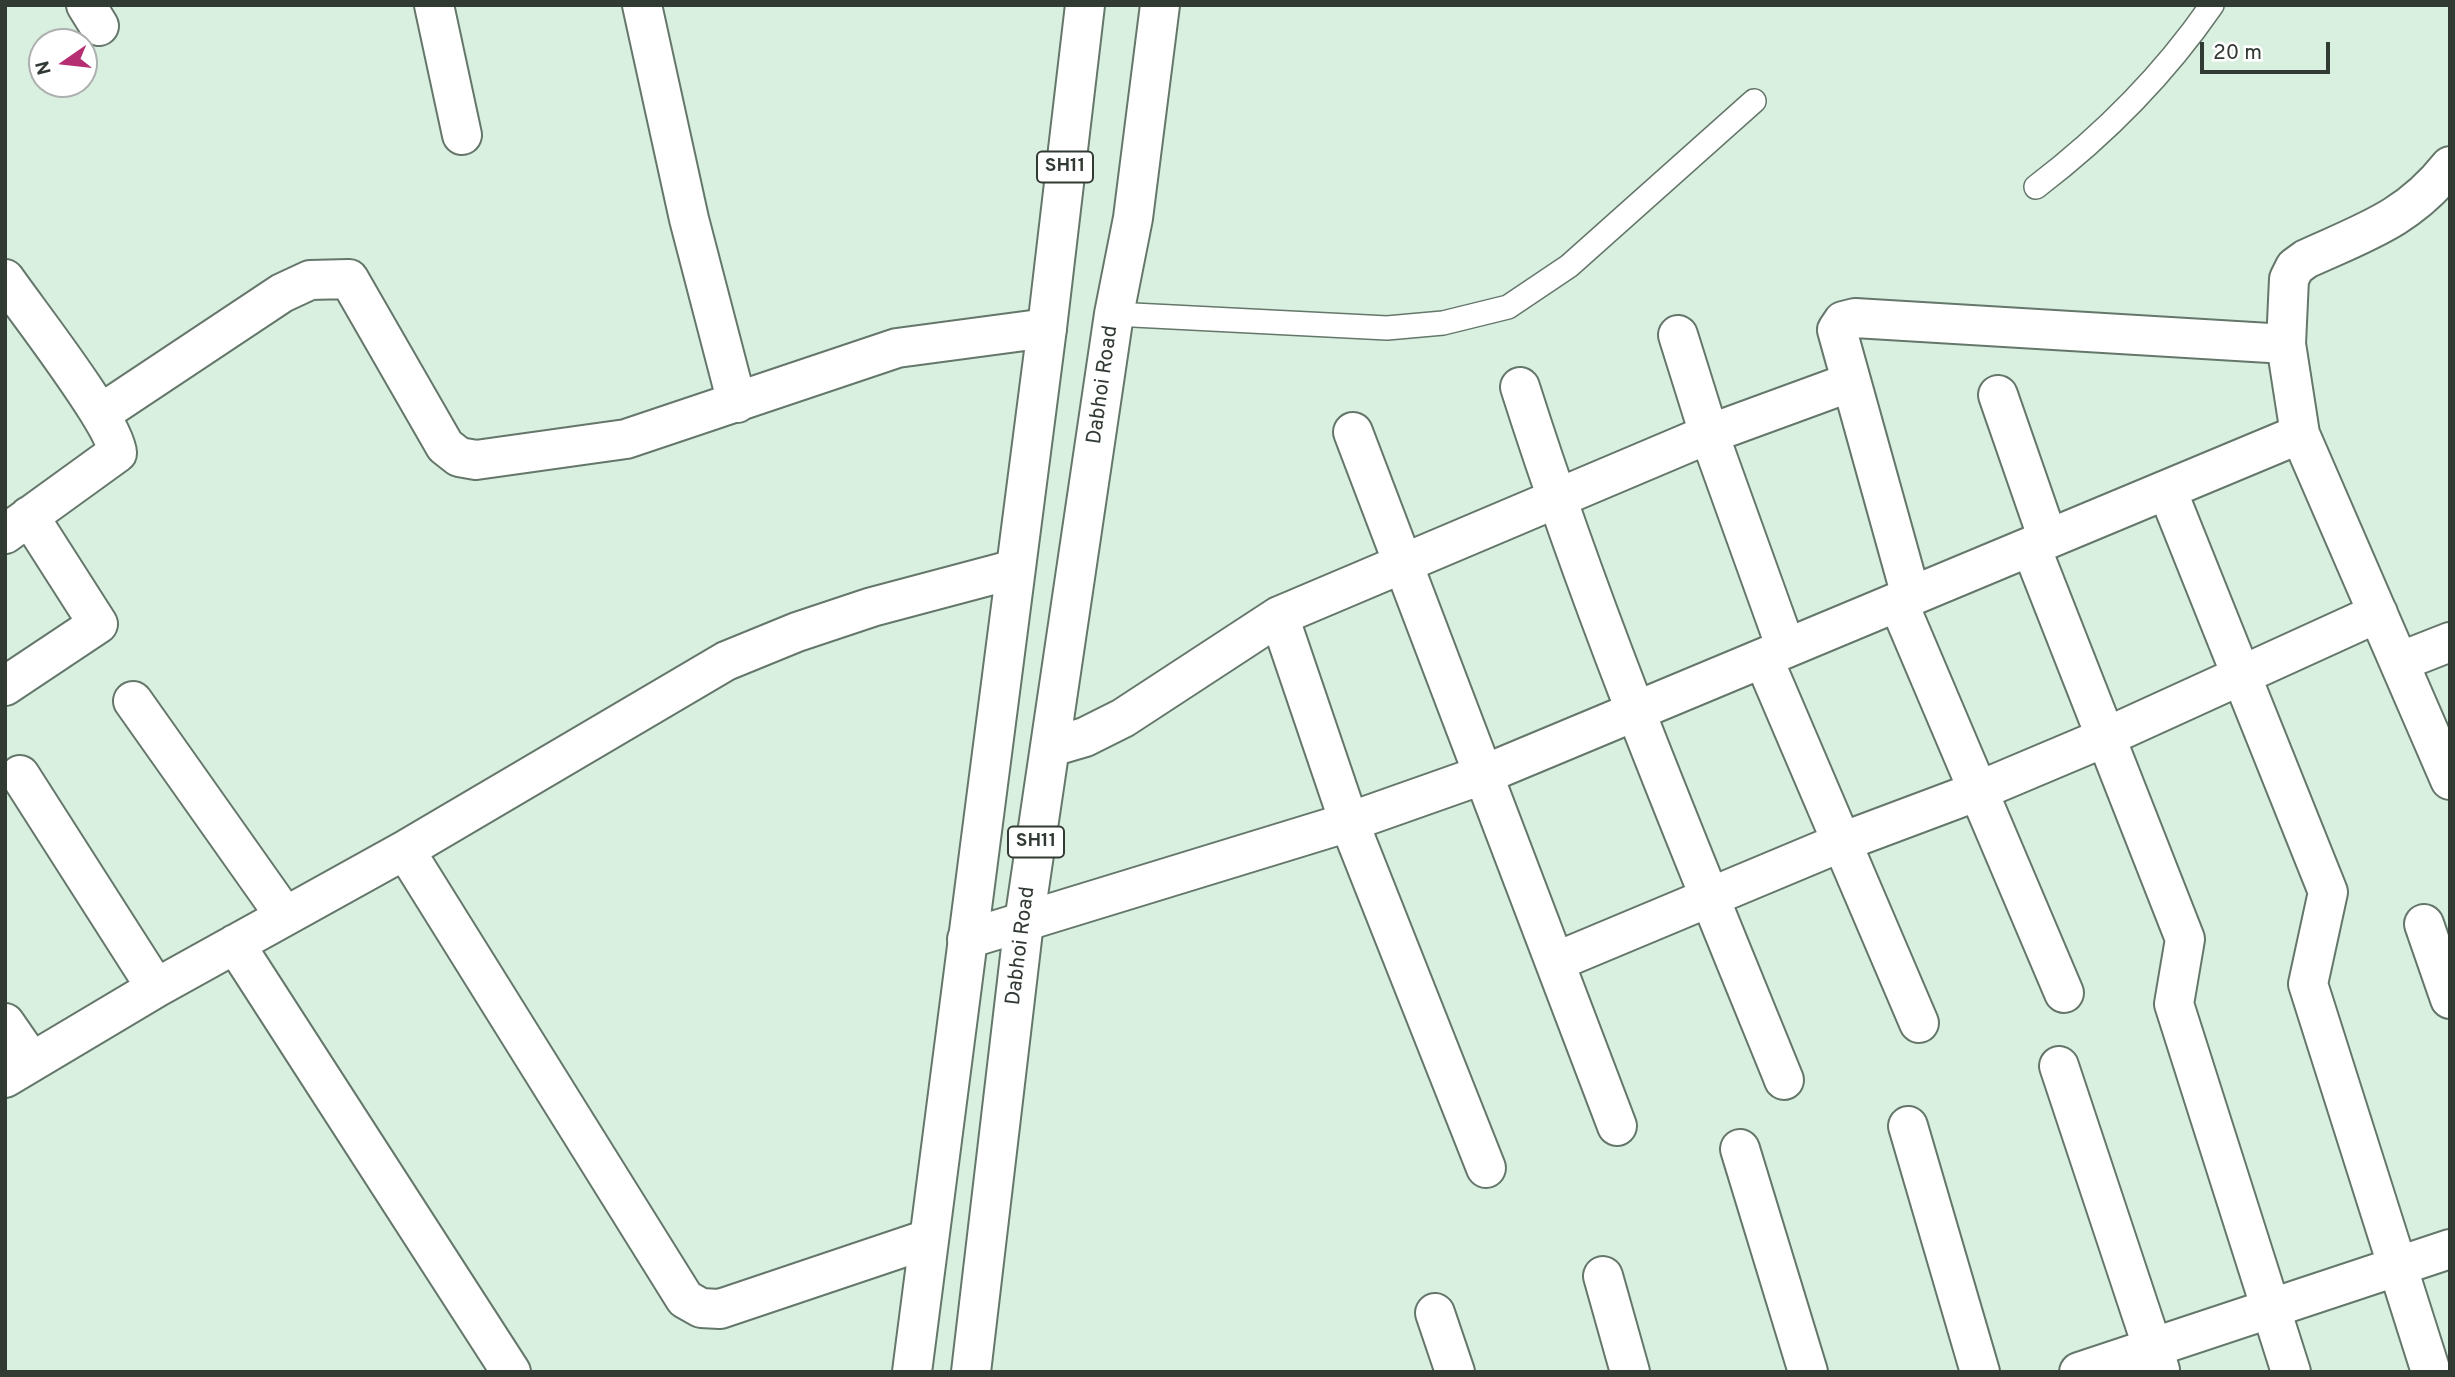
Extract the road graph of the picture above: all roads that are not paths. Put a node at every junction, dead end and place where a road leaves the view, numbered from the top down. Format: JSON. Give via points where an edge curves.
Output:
{"nodes":[{"id":1,"x":434,"y":5,"type":"edge"},
{"id":2,"x":642,"y":5,"type":"edge"},
{"id":3,"x":1085,"y":5,"type":"edge"},
{"id":4,"x":1160,"y":5,"type":"edge"},
{"id":5,"x":2212,"y":5,"type":"edge"},
{"id":6,"x":1754,"y":101,"type":"dead end"},
{"id":7,"x":462,"y":135,"type":"dead end"},
{"id":8,"x":2450,"y":166,"type":"edge"},
{"id":9,"x":2036,"y":187,"type":"dead end"},
{"id":10,"x":5,"y":279,"type":"edge"},
{"id":11,"x":1114,"y":314,"type":"junction"},
{"id":12,"x":1047,"y":328,"type":"junction"},
{"id":13,"x":1678,"y":335,"type":"dead end"},
{"id":14,"x":2286,"y":344,"type":"junction"},
{"id":15,"x":1852,"y":382,"type":"junction"},
{"id":16,"x":1520,"y":387,"type":"dead end"},
{"id":17,"x":1998,"y":395,"type":"dead end"},
{"id":18,"x":737,"y":403,"type":"junction"},
{"id":19,"x":100,"y":414,"type":"junction"},
{"id":20,"x":1353,"y":432,"type":"dead end"},
{"id":21,"x":1709,"y":434,"type":"junction"},
{"id":22,"x":2300,"y":435,"type":"junction"},
{"id":23,"x":2167,"y":490,"type":"junction"},
{"id":24,"x":1556,"y":500,"type":"junction"},
{"id":25,"x":17,"y":525,"type":"edge"},
{"id":26,"x":2040,"y":543,"type":"junction"},
{"id":27,"x":1402,"y":563,"type":"junction"},
{"id":28,"x":1016,"y":569,"type":"junction"},
{"id":29,"x":1905,"y":599,"type":"junction"},
{"id":30,"x":2378,"y":613,"type":"junction"},
{"id":31,"x":1279,"y":616,"type":"junction"},
{"id":32,"x":2450,"y":642,"type":"edge"},
{"id":33,"x":1774,"y":653,"type":"junction"},
{"id":34,"x":2399,"y":662,"type":"junction"},
{"id":35,"x":2241,"y":676,"type":"junction"},
{"id":36,"x":5,"y":686,"type":"edge"},
{"id":37,"x":133,"y":701,"type":"dead end"},
{"id":38,"x":1635,"y":711,"type":"junction"},
{"id":39,"x":2106,"y":737,"type":"junction"},
{"id":40,"x":1051,"y":747,"type":"junction"},
{"id":41,"x":1485,"y":774,"type":"junction"},
{"id":42,"x":20,"y":775,"type":"dead end"},
{"id":43,"x":2450,"y":780,"type":"edge"},
{"id":44,"x":1978,"y":791,"type":"junction"},
{"id":45,"x":1349,"y":822,"type":"junction"},
{"id":46,"x":1842,"y":842,"type":"junction"},
{"id":47,"x":405,"y":850,"type":"junction"},
{"id":48,"x":1710,"y":898,"type":"junction"},
{"id":49,"x":285,"y":916,"type":"junction"},
{"id":50,"x":1024,"y":922,"type":"junction"},
{"id":51,"x":2424,"y":924,"type":"dead end"},
{"id":52,"x":967,"y":939,"type":"junction"},
{"id":53,"x":235,"y":944,"type":"junction"},
{"id":54,"x":1555,"y":961,"type":"junction"},
{"id":55,"x":156,"y":988,"type":"junction"},
{"id":56,"x":2064,"y":993,"type":"dead end"},
{"id":57,"x":2450,"y":999,"type":"edge"},
{"id":58,"x":5,"y":1023,"type":"edge"},
{"id":59,"x":1919,"y":1023,"type":"dead end"},
{"id":60,"x":2059,"y":1066,"type":"dead end"},
{"id":61,"x":19,"y":1070,"type":"edge"},
{"id":62,"x":1784,"y":1080,"type":"dead end"},
{"id":63,"x":1617,"y":1126,"type":"dead end"},
{"id":64,"x":1908,"y":1126,"type":"dead end"},
{"id":65,"x":1740,"y":1149,"type":"dead end"},
{"id":66,"x":1486,"y":1167,"type":"dead end"},
{"id":67,"x":928,"y":1240,"type":"junction"},
{"id":68,"x":2450,"y":1249,"type":"edge"},
{"id":69,"x":2397,"y":1266,"type":"junction"},
{"id":70,"x":1602,"y":1276,"type":"dead end"},
{"id":71,"x":2273,"y":1308,"type":"junction"},
{"id":72,"x":1435,"y":1313,"type":"dead end"},
{"id":73,"x":2157,"y":1359,"type":"edge"},
{"id":74,"x":511,"y":1372,"type":"edge"},
{"id":75,"x":912,"y":1372,"type":"edge"},
{"id":76,"x":971,"y":1372,"type":"edge"},
{"id":77,"x":1455,"y":1372,"type":"edge"},
{"id":78,"x":1630,"y":1372,"type":"edge"},
{"id":79,"x":1808,"y":1372,"type":"edge"},
{"id":80,"x":1980,"y":1372,"type":"edge"},
{"id":81,"x":2079,"y":1372,"type":"edge"},
{"id":82,"x":2291,"y":1372,"type":"edge"},
{"id":83,"x":2431,"y":1372,"type":"edge"}],
"edges":[{"from":1,"to":7,"type":"street"},
{"from":2,"to":18,"type":"street","via":[[689,219]]},
{"from":3,"to":12,"type":"street","number":"SH11"},
{"from":4,"to":11,"type":"street","number":"SH11","via":[[1133,218]]},
{"from":5,"to":9,"type":"lane","via":[[2137,99],[2084,150]]},
{"from":6,"to":11,"type":"lane","via":[[1569,266],[1508,307],[1443,323],[1387,328]]},
{"from":8,"to":14,"type":"street","via":[[2422,198],[2396,218],[2295,267],[2289,279]]},
{"from":10,"to":19,"type":"street"},
{"from":11,"to":40,"type":"street","name":"Dabhoi Road","number":"SH11"},
{"from":12,"to":18,"type":"street","via":[[897,348]]},
{"from":12,"to":28,"type":"street","number":"SH11"},
{"from":13,"to":21,"type":"street"},
{"from":14,"to":15,"type":"street","via":[[1855,318],[1843,321],[1837,330]]},
{"from":14,"to":22,"type":"street"},
{"from":15,"to":21,"type":"street"},
{"from":15,"to":29,"type":"street"},
{"from":16,"to":24,"type":"street"},
{"from":17,"to":26,"type":"street"},
{"from":18,"to":19,"type":"street","via":[[626,439],[476,460],[459,457],[445,446],[349,279],[310,280],[282,293]]},
{"from":19,"to":25,"type":"street","via":[[117,442],[117,453]]},
{"from":20,"to":27,"type":"street"},
{"from":21,"to":24,"type":"street"},
{"from":21,"to":33,"type":"street"},
{"from":22,"to":23,"type":"street"},
{"from":22,"to":30,"type":"street"},
{"from":23,"to":26,"type":"street"},
{"from":23,"to":35,"type":"street"},
{"from":24,"to":27,"type":"street"},
{"from":24,"to":38,"type":"street"},
{"from":25,"to":36,"type":"street","via":[[98,624]]},
{"from":26,"to":29,"type":"street"},
{"from":26,"to":39,"type":"street"},
{"from":27,"to":31,"type":"street"},
{"from":27,"to":41,"type":"street"},
{"from":28,"to":47,"type":"street","via":[[872,607],[726,661]]},
{"from":28,"to":52,"type":"street","number":"SH11"},
{"from":29,"to":33,"type":"street"},
{"from":29,"to":44,"type":"street"},
{"from":30,"to":34,"type":"street"},
{"from":30,"to":35,"type":"street"},
{"from":31,"to":40,"type":"street","via":[[1123,718]]},
{"from":31,"to":45,"type":"street"},
{"from":32,"to":34,"type":"street"},
{"from":33,"to":38,"type":"street"},
{"from":33,"to":46,"type":"street"},
{"from":34,"to":43,"type":"street"},
{"from":35,"to":39,"type":"street"},
{"from":35,"to":69,"type":"street","via":[[2328,892],[2308,984]]},
{"from":37,"to":49,"type":"street"},
{"from":38,"to":41,"type":"street"},
{"from":38,"to":48,"type":"street"},
{"from":39,"to":44,"type":"street"},
{"from":39,"to":71,"type":"street","via":[[2185,939],[2174,1004]]},
{"from":40,"to":50,"type":"street","name":"Dabhoi Road","number":"SH11"},
{"from":41,"to":45,"type":"street"},
{"from":41,"to":54,"type":"street"},
{"from":42,"to":55,"type":"street"},
{"from":44,"to":46,"type":"street"},
{"from":44,"to":56,"type":"street"},
{"from":45,"to":50,"type":"street"},
{"from":45,"to":66,"type":"street"},
{"from":46,"to":48,"type":"street"},
{"from":46,"to":59,"type":"street"},
{"from":47,"to":49,"type":"street"},
{"from":47,"to":67,"type":"street","via":[[685,1299],[701,1308],[720,1308]]},
{"from":48,"to":54,"type":"street"},
{"from":48,"to":62,"type":"street"},
{"from":49,"to":53,"type":"street"},
{"from":50,"to":52,"type":"street"},
{"from":50,"to":76,"type":"street","name":"Dabhoi Road","number":"SH11"},
{"from":51,"to":57,"type":"street"},
{"from":52,"to":67,"type":"street","number":"SH11"},
{"from":53,"to":55,"type":"street"},
{"from":53,"to":74,"type":"street"},
{"from":54,"to":63,"type":"street"},
{"from":55,"to":61,"type":"street"},
{"from":58,"to":61,"type":"street"},
{"from":60,"to":73,"type":"street"},
{"from":64,"to":80,"type":"street"},
{"from":65,"to":79,"type":"street"},
{"from":67,"to":75,"type":"street","number":"SH11"},
{"from":68,"to":69,"type":"street"},
{"from":69,"to":71,"type":"street"},
{"from":69,"to":83,"type":"street"},
{"from":70,"to":78,"type":"street"},
{"from":71,"to":73,"type":"street"},
{"from":71,"to":82,"type":"street"},
{"from":72,"to":77,"type":"street"},
{"from":73,"to":81,"type":"street"}]}
